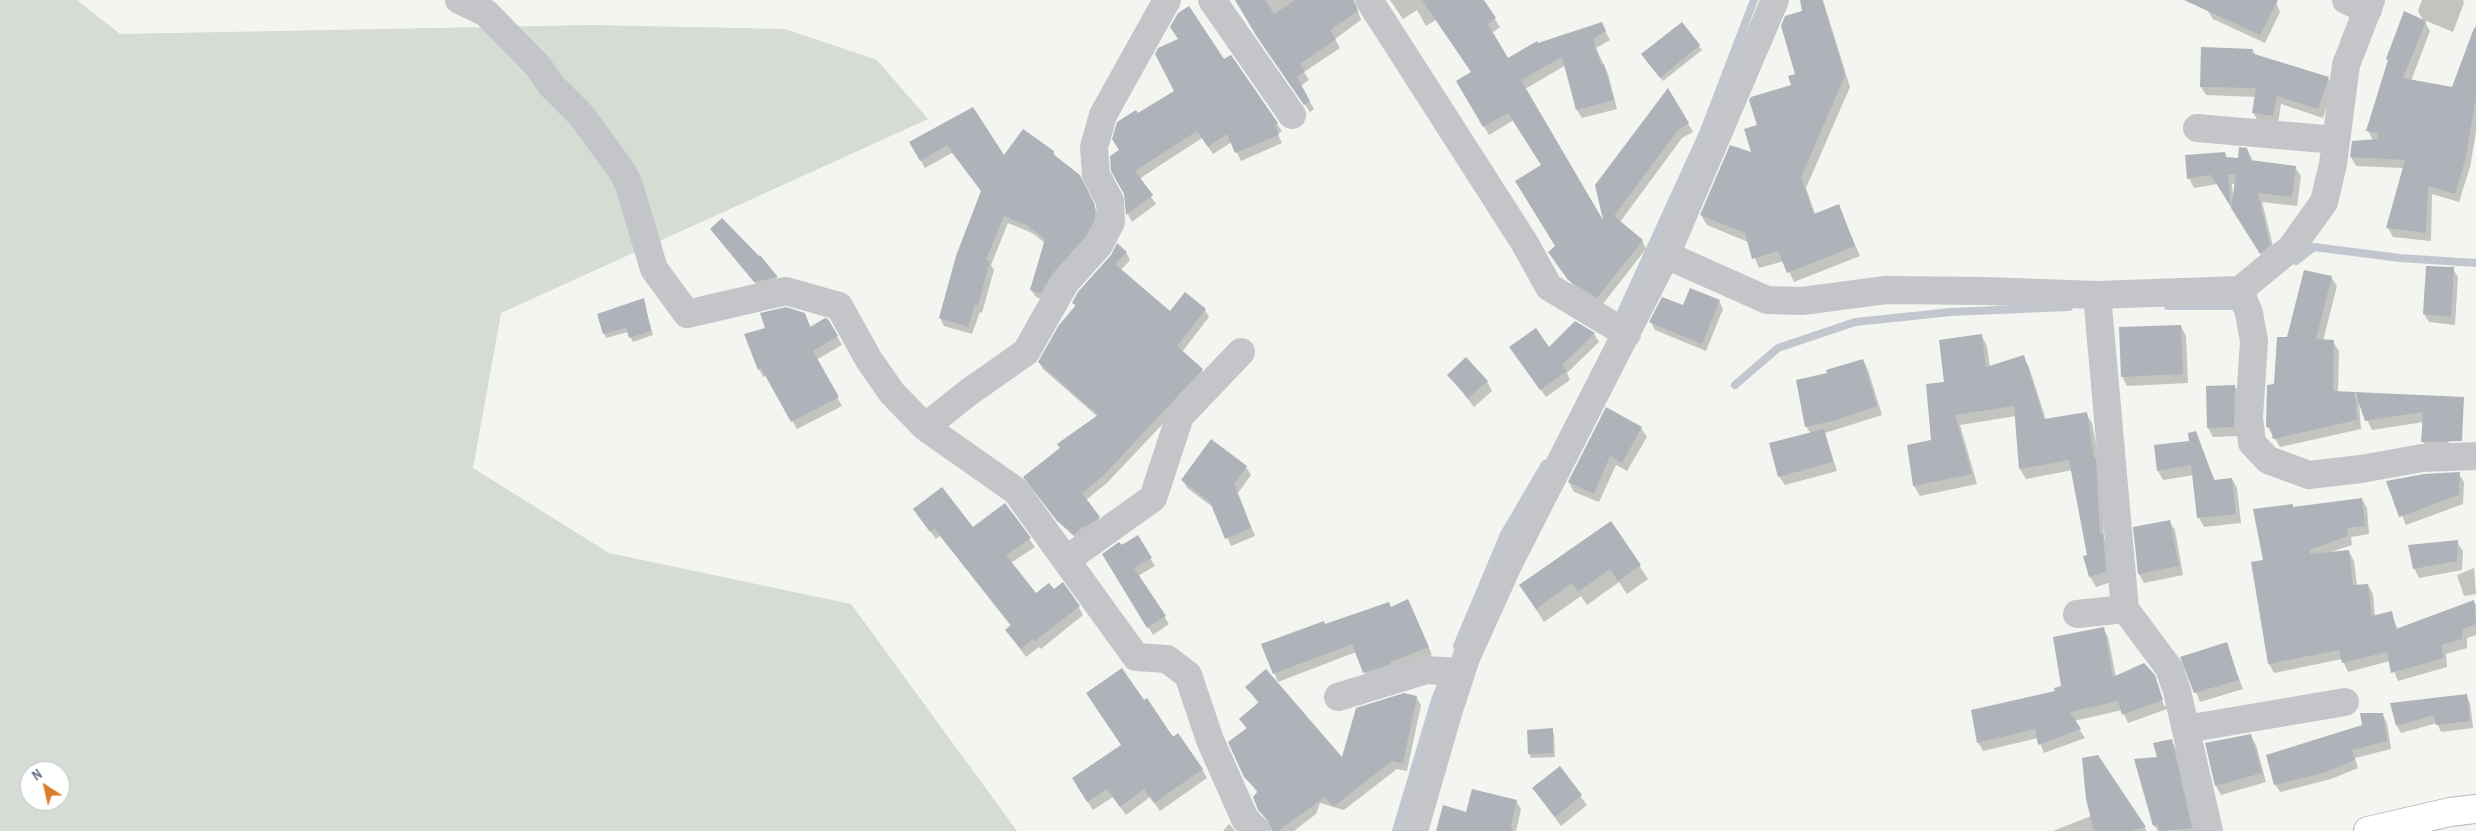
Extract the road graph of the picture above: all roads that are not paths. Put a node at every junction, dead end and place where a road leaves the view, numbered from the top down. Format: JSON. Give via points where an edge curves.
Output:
{"nodes":[{"id":1,"x":460,"y":0,"type":"edge"},
{"id":2,"x":1167,"y":0,"type":"edge"},
{"id":3,"x":1212,"y":0,"type":"edge"},
{"id":4,"x":1369,"y":0,"type":"edge"},
{"id":5,"x":1775,"y":0,"type":"edge"},
{"id":6,"x":2362,"y":3,"type":"edge"},
{"id":7,"x":1292,"y":115,"type":"dead end"},
{"id":8,"x":2198,"y":128,"type":"dead end"},
{"id":9,"x":2336,"y":140,"type":"junction"},
{"id":10,"x":1666,"y":254,"type":"junction"},
{"id":11,"x":2097,"y":295,"type":"junction"},
{"id":12,"x":2245,"y":302,"type":"junction"},
{"id":13,"x":1626,"y":334,"type":"junction"},
{"id":14,"x":1242,"y":352,"type":"dead end"},
{"id":15,"x":925,"y":427,"type":"junction"},
{"id":16,"x":2476,"y":456,"type":"edge"},
{"id":17,"x":1066,"y":560,"type":"junction"},
{"id":18,"x":2125,"y":609,"type":"junction"},
{"id":19,"x":2077,"y":614,"type":"dead end"},
{"id":20,"x":1461,"y":672,"type":"junction"},
{"id":21,"x":1338,"y":697,"type":"dead end"},
{"id":22,"x":2345,"y":702,"type":"dead end"},
{"id":23,"x":2186,"y":729,"type":"junction"},
{"id":24,"x":2476,"y":809,"type":"edge"},
{"id":25,"x":1257,"y":831,"type":"edge"},
{"id":26,"x":1414,"y":831,"type":"edge"},
{"id":27,"x":2209,"y":831,"type":"edge"},
{"id":28,"x":2368,"y":831,"type":"edge"}],
"edges":[{"from":1,"to":15,"type":"street","via":[[486,13],[538,66],[551,85],[581,115],[622,171],[654,269],[687,314],[786,291],[839,306],[892,393]]},
{"from":2,"to":15,"type":"street","via":[[1103,115],[1094,148],[1096,175],[1110,201],[1110,222],[1099,245],[1065,283],[1026,352]]},
{"from":3,"to":7,"type":"street"},
{"from":4,"to":13,"type":"street","via":[[1524,242],[1549,287]]},
{"from":5,"to":10,"type":"street"},
{"from":6,"to":9,"type":"street","via":[[2346,66]]},
{"from":8,"to":9,"type":"street"},
{"from":9,"to":12,"type":"street","via":[[2324,202],[2291,248]]},
{"from":10,"to":11,"type":"street","via":[[1767,300],[1802,302],[1886,290]]},
{"from":10,"to":13,"type":"street"},
{"from":11,"to":12,"type":"street"},
{"from":11,"to":18,"type":"street"},
{"from":12,"to":16,"type":"street","via":[[2254,341],[2249,417],[2252,443],[2268,460],[2309,475],[2422,458]]},
{"from":13,"to":20,"type":"street","via":[[1508,565]]},
{"from":14,"to":17,"type":"street","via":[[1180,416],[1153,498]]},
{"from":15,"to":17,"type":"street","via":[[1016,491]]},
{"from":17,"to":25,"type":"street","via":[[1136,657],[1167,659],[1188,675],[1210,740],[1245,819]]},
{"from":18,"to":19,"type":"street"},
{"from":18,"to":23,"type":"street","via":[[2169,668]]},
{"from":20,"to":21,"type":"street","via":[[1426,670]]},
{"from":20,"to":26,"type":"street"},
{"from":22,"to":23,"type":"street"},
{"from":23,"to":27,"type":"street"},
{"from":24,"to":28,"type":"main road"}]}
